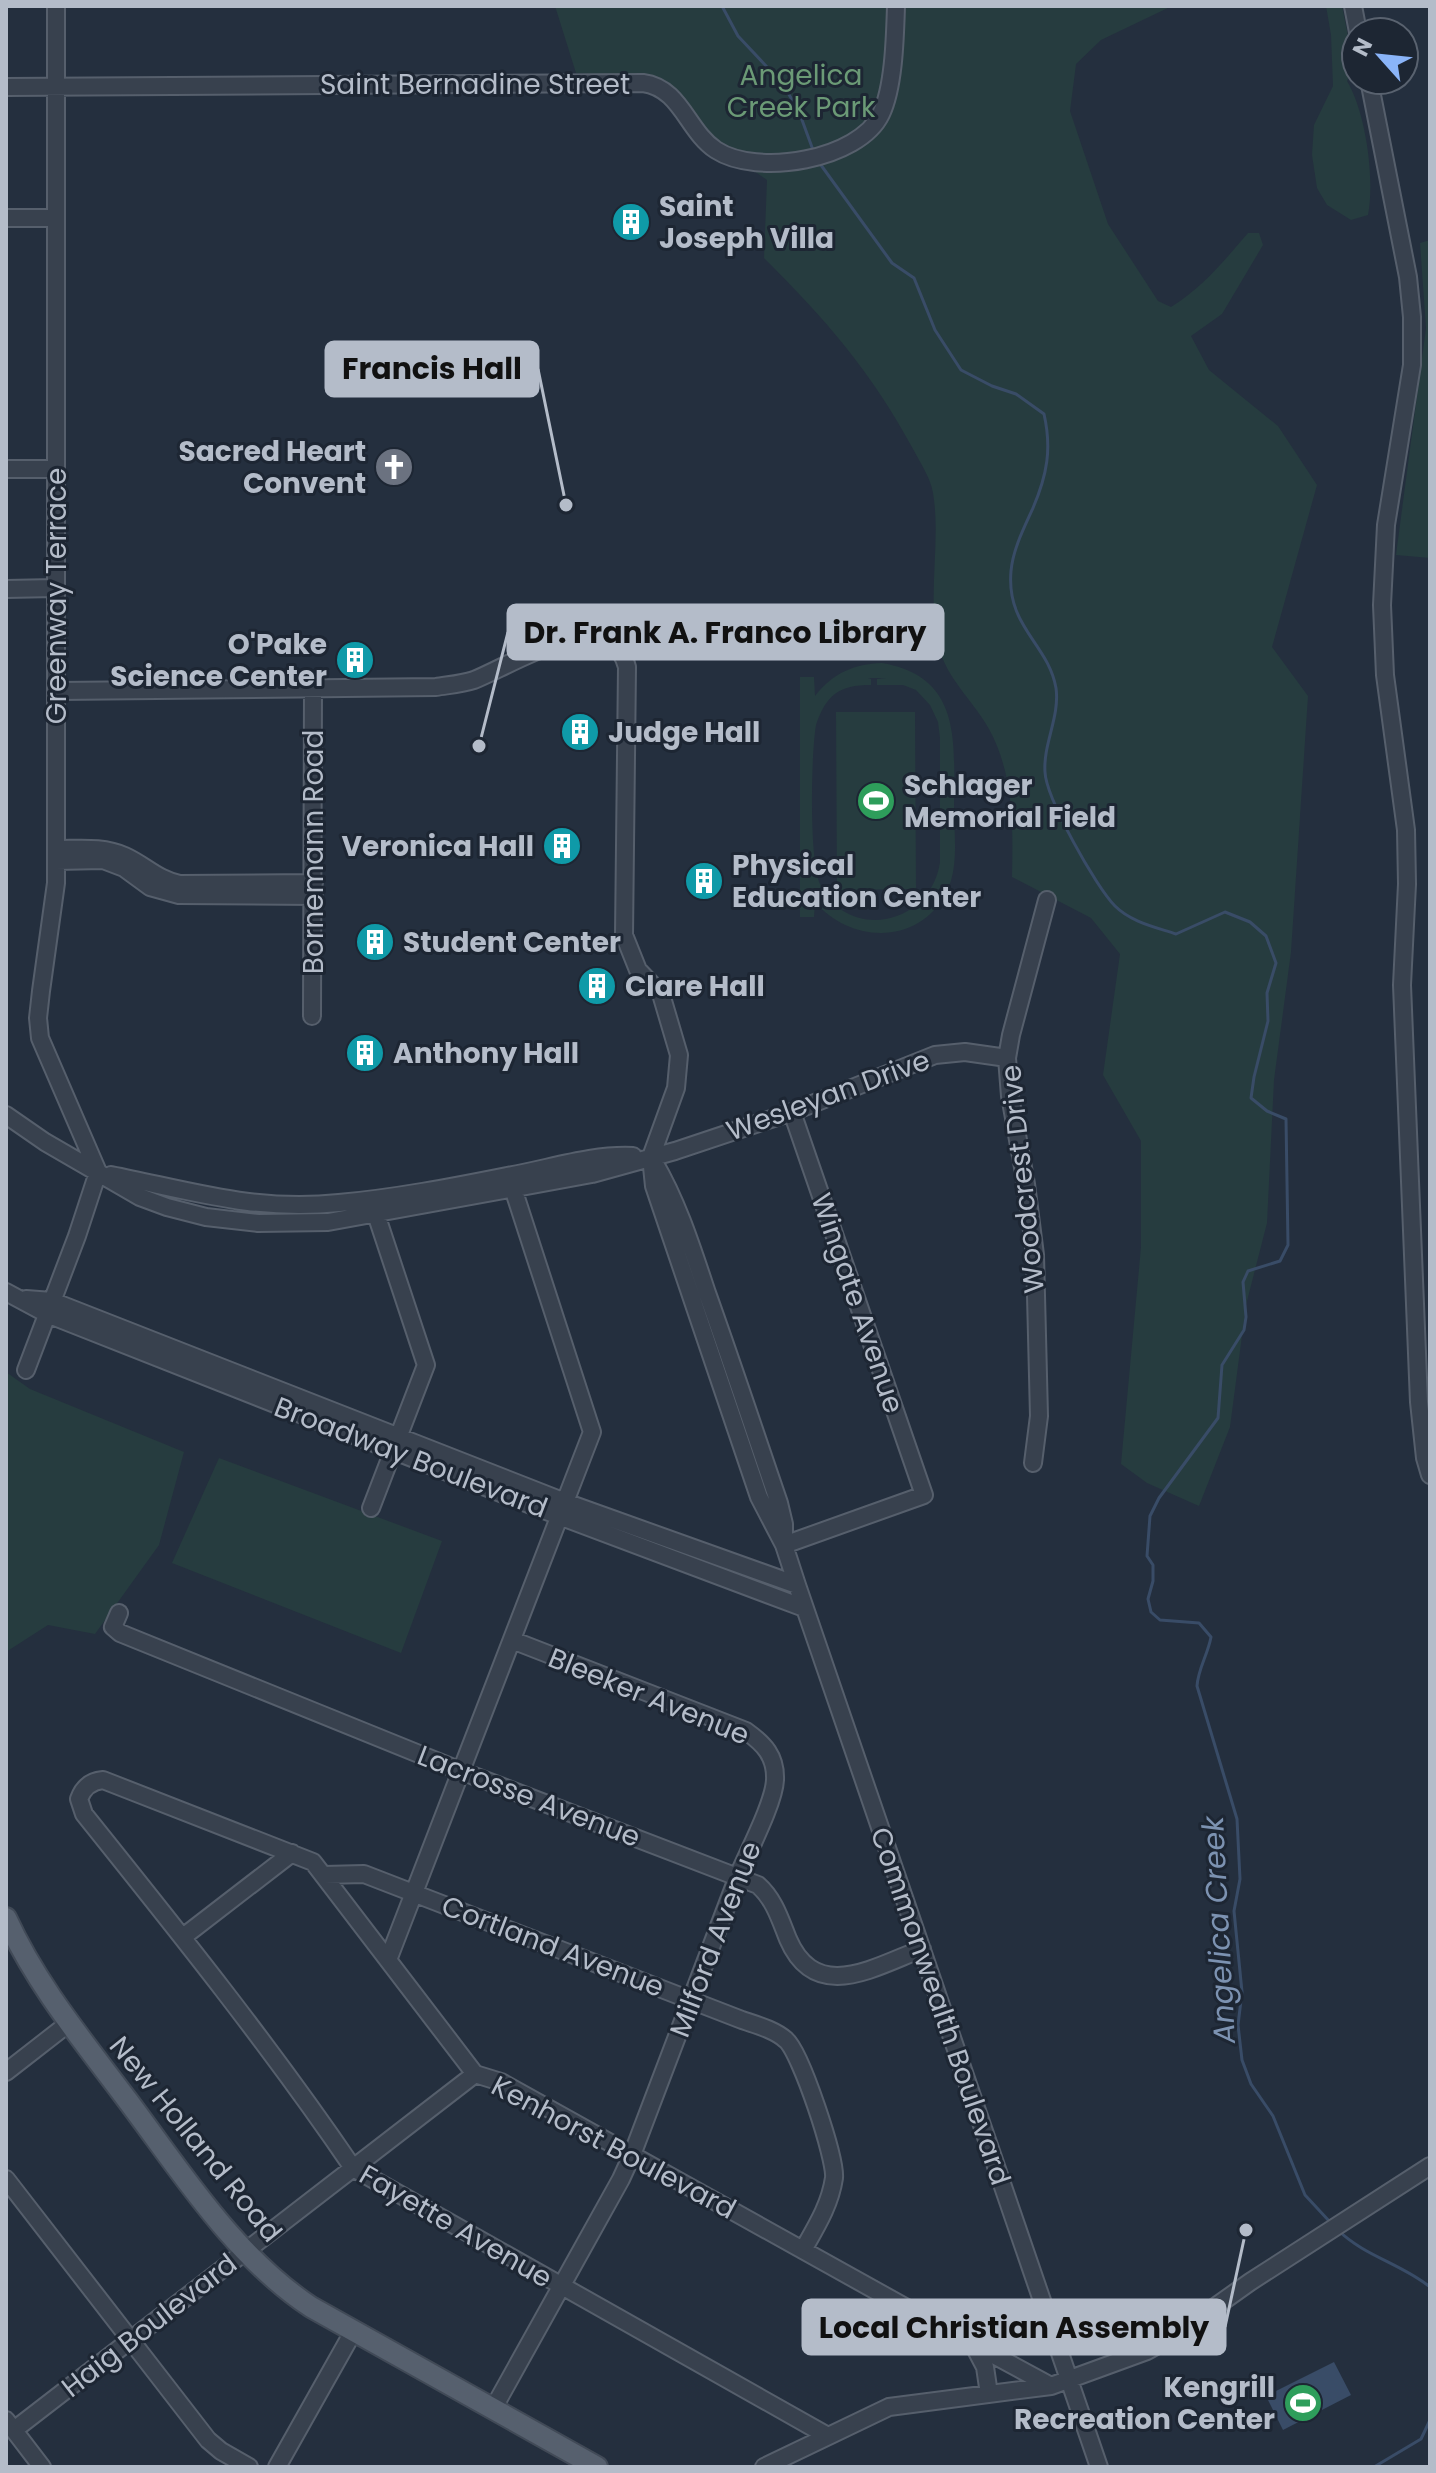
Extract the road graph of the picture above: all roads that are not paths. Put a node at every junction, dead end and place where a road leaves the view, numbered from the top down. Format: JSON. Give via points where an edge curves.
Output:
{"nodes":[{"id":1,"x":56,"y":6,"type":"edge"},
{"id":2,"x":896,"y":6,"type":"edge"},
{"id":3,"x":6,"y":87,"type":"edge"},
{"id":4,"x":55,"y":87,"type":"junction"},
{"id":5,"x":1372,"y":96,"type":"edge"},
{"id":6,"x":6,"y":218,"type":"edge"},
{"id":7,"x":55,"y":218,"type":"junction"},
{"id":8,"x":6,"y":469,"type":"edge"},
{"id":9,"x":55,"y":469,"type":"junction"},
{"id":10,"x":55,"y":588,"type":"junction"},
{"id":11,"x":6,"y":589,"type":"edge"},
{"id":12,"x":313,"y":688,"type":"junction"},
{"id":13,"x":58,"y":691,"type":"junction"},
{"id":14,"x":56,"y":855,"type":"junction"},
{"id":15,"x":314,"y":889,"type":"junction"},
{"id":16,"x":1047,"y":900,"type":"dead end"},
{"id":17,"x":312,"y":1016,"type":"dead end"},
{"id":18,"x":1007,"y":1058,"type":"junction"},
{"id":19,"x":792,"y":1112,"type":"junction"},
{"id":20,"x":6,"y":1115,"type":"edge"},
{"id":21,"x":651,"y":1157,"type":"junction"},
{"id":22,"x":98,"y":1172,"type":"junction"},
{"id":23,"x":511,"y":1182,"type":"junction"},
{"id":24,"x":373,"y":1206,"type":"junction"},
{"id":25,"x":13,"y":1295,"type":"edge"},
{"id":26,"x":49,"y":1308,"type":"junction"},
{"id":27,"x":26,"y":1370,"type":"dead end"},
{"id":28,"x":396,"y":1444,"type":"junction"},
{"id":29,"x":1428,"y":1457,"type":"edge"},
{"id":30,"x":1033,"y":1463,"type":"dead end"},
{"id":31,"x":1430,"y":1475,"type":"edge"},
{"id":32,"x":371,"y":1508,"type":"dead end"},
{"id":33,"x":562,"y":1509,"type":"junction"},
{"id":34,"x":784,"y":1545,"type":"junction"},
{"id":35,"x":797,"y":1585,"type":"junction"},
{"id":36,"x":804,"y":1608,"type":"junction"},
{"id":37,"x":119,"y":1613,"type":"dead end"},
{"id":38,"x":512,"y":1640,"type":"junction"},
{"id":39,"x":461,"y":1771,"type":"junction"},
{"id":40,"x":765,"y":1812,"type":"joint"},
{"id":41,"x":292,"y":1853,"type":"junction"},
{"id":42,"x":324,"y":1875,"type":"junction"},
{"id":43,"x":739,"y":1875,"type":"junction"},
{"id":44,"x":413,"y":1893,"type":"junction"},
{"id":45,"x":6,"y":1918,"type":"edge"},
{"id":46,"x":183,"y":1937,"type":"junction"},
{"id":47,"x":922,"y":1949,"type":"junction"},
{"id":48,"x":388,"y":1960,"type":"junction"},
{"id":49,"x":692,"y":2000,"type":"junction"},
{"id":50,"x":69,"y":2023,"type":"junction"},
{"id":51,"x":6,"y":2072,"type":"edge"},
{"id":52,"x":475,"y":2074,"type":"junction"},
{"id":53,"x":632,"y":2155,"type":"junction"},
{"id":54,"x":1430,"y":2167,"type":"edge"},
{"id":55,"x":353,"y":2168,"type":"junction"},
{"id":56,"x":6,"y":2179,"type":"edge"},
{"id":57,"x":803,"y":2250,"type":"junction"},
{"id":58,"x":245,"y":2251,"type":"junction"},
{"id":59,"x":561,"y":2287,"type":"junction"},
{"id":60,"x":353,"y":2332,"type":"junction"},
{"id":61,"x":131,"y":2339,"type":"junction"},
{"id":62,"x":972,"y":2342,"type":"junction"},
{"id":63,"x":1070,"y":2380,"type":"junction"},
{"id":64,"x":1051,"y":2386,"type":"junction"},
{"id":65,"x":989,"y":2394,"type":"junction"},
{"id":66,"x":493,"y":2409,"type":"junction"},
{"id":67,"x":10,"y":2425,"type":"edge"},
{"id":68,"x":826,"y":2435,"type":"junction"},
{"id":69,"x":42,"y":2467,"type":"edge"},
{"id":70,"x":249,"y":2467,"type":"edge"},
{"id":71,"x":277,"y":2467,"type":"edge"},
{"id":72,"x":597,"y":2467,"type":"edge"},
{"id":73,"x":764,"y":2467,"type":"edge"},
{"id":74,"x":1099,"y":2467,"type":"edge"}],
"edges":[{"from":1,"to":4,"type":"street","name":"Greenway Terrace"},
{"from":2,"to":4,"type":"street","name":"Saint Bernadine Street","via":[[888,93],[880,116],[861,138],[806,159],[763,164],[723,154],[703,139],[668,92],[643,83]]},
{"from":3,"to":4,"type":"street","name":"Saint Bernadine Street"},
{"from":4,"to":7,"type":"street","name":"Greenway Terrace"},
{"from":5,"to":29,"type":"street","via":[[1412,317],[1412,365],[1386,525],[1382,605],[1385,675],[1406,830],[1402,985],[1417,1362]]},
{"from":6,"to":7,"type":"street"},
{"from":7,"to":9,"type":"street","name":"Greenway Terrace"},
{"from":8,"to":9,"type":"street"},
{"from":9,"to":10,"type":"street","name":"Greenway Terrace"},
{"from":10,"to":11,"type":"street"},
{"from":10,"to":13,"type":"street","name":"Greenway Terrace"},
{"from":12,"to":13,"type":"street"},
{"from":12,"to":15,"type":"street","name":"Bornemann Road"},
{"from":12,"to":21,"type":"street","via":[[471,681],[526,655],[581,638],[612,642],[620,650],[627,667],[624,935],[638,970],[661,994],[679,1055],[676,1088]]},
{"from":13,"to":14,"type":"street","name":"Greenway Terrace"},
{"from":14,"to":15,"type":"street","via":[[103,860],[150,887],[179,895]]},
{"from":14,"to":22,"type":"street","name":"Greenway Terrace","via":[[40,1038]]},
{"from":15,"to":17,"type":"street","name":"Bornemann Road"},
{"from":16,"to":18,"type":"street","name":"Woodcrest Drive"},
{"from":18,"to":19,"type":"street","name":"Wesleyan Drive","via":[[965,1052],[935,1055]]},
{"from":18,"to":30,"type":"street","name":"Woodcrest Drive","via":[[1035,1255],[1039,1416]]},
{"from":19,"to":21,"type":"street","name":"Wesleyan Drive"},
{"from":19,"to":34,"type":"street","name":"Wingate Avenue","via":[[924,1495]]},
{"from":20,"to":22,"type":"street"},
{"from":21,"to":23,"type":"street","via":[[617,1156]]},
{"from":21,"to":34,"type":"street","name":"Commonwealth Boulevard","via":[[669,1187],[729,1355],[779,1503]]},
{"from":22,"to":24,"type":"street","via":[[241,1203]]},
{"from":22,"to":26,"type":"street"},
{"from":23,"to":24,"type":"street"},
{"from":23,"to":33,"type":"street","via":[[592,1432]]},
{"from":24,"to":28,"type":"street","via":[[426,1365]]},
{"from":25,"to":26,"type":"street","name":"Broadway Boulevard"},
{"from":26,"to":27,"type":"street"},
{"from":26,"to":28,"type":"street","name":"Broadway Boulevard"},
{"from":28,"to":32,"type":"street"},
{"from":28,"to":33,"type":"street","name":"Broadway Boulevard"},
{"from":29,"to":31,"type":"street"},
{"from":33,"to":35,"type":"street","name":"Broadway Boulevard"},
{"from":33,"to":36,"type":"street","name":"Broadway Boulevard"},
{"from":33,"to":38,"type":"street"},
{"from":34,"to":35,"type":"street","name":"Commonwealth Boulevard"},
{"from":35,"to":36,"type":"street","name":"Commonwealth Boulevard"},
{"from":36,"to":47,"type":"street","name":"Commonwealth Boulevard"},
{"from":37,"to":39,"type":"street","name":"Lacrosse Avenue","via":[[113,1627],[120,1633]]},
{"from":38,"to":39,"type":"street"},
{"from":38,"to":40,"type":"street","name":"Bleeker Avenue","via":[[746,1731],[768,1750],[773,1762],[773,1793]]},
{"from":39,"to":43,"type":"street","name":"Lacrosse Avenue"},
{"from":39,"to":44,"type":"street"},
{"from":40,"to":43,"type":"street","name":"Milford Avenue"},
{"from":41,"to":42,"type":"street","via":[[313,1862]]},
{"from":41,"to":46,"type":"street"},
{"from":41,"to":46,"type":"street","name":"Fayette Avenue","via":[[108,1782],[95,1781],[82,1791],[84,1814]]},
{"from":42,"to":44,"type":"street","name":"Cortland Avenue","via":[[364,1874]]},
{"from":42,"to":48,"type":"street","name":"Kenhorst Boulevard"},
{"from":43,"to":47,"type":"street","name":"Lacrosse Avenue","via":[[767,1893],[797,1958],[819,1974],[851,1975]]},
{"from":43,"to":49,"type":"street","name":"Milford Avenue"},
{"from":44,"to":48,"type":"street"},
{"from":44,"to":49,"type":"street","name":"Cortland Avenue"},
{"from":45,"to":50,"type":"main road","name":"New Holland Road","via":[[33,1972]]},
{"from":46,"to":55,"type":"street","name":"Fayette Avenue"},
{"from":47,"to":63,"type":"street","name":"Commonwealth Boulevard"},
{"from":48,"to":52,"type":"street","name":"Kenhorst Boulevard"},
{"from":49,"to":53,"type":"street","name":"Milford Avenue"},
{"from":49,"to":57,"type":"street","name":"Cortland Avenue","via":[[781,2036],[801,2063],[835,2173],[827,2208]]},
{"from":50,"to":51,"type":"street"},
{"from":50,"to":58,"type":"main road","name":"New Holland Road"},
{"from":52,"to":53,"type":"street","name":"Kenhorst Boulevard","via":[[501,2082]]},
{"from":52,"to":55,"type":"street","name":"Haig Boulevard"},
{"from":53,"to":57,"type":"street","name":"Kenhorst Boulevard"},
{"from":53,"to":59,"type":"street","name":"Milford Avenue"},
{"from":54,"to":63,"type":"street","via":[[1174,2336]]},
{"from":55,"to":58,"type":"street","name":"Haig Boulevard"},
{"from":55,"to":59,"type":"street","name":"Fayette Avenue"},
{"from":56,"to":61,"type":"street"},
{"from":57,"to":62,"type":"street","name":"Kenhorst Boulevard"},
{"from":58,"to":60,"type":"main road","name":"New Holland Road","via":[[293,2295]]},
{"from":58,"to":61,"type":"street","name":"Haig Boulevard"},
{"from":59,"to":66,"type":"street","name":"Milford Avenue"},
{"from":59,"to":68,"type":"street","name":"Fayette Avenue"},
{"from":60,"to":66,"type":"main road","name":"New Holland Road"},
{"from":60,"to":71,"type":"street"},
{"from":61,"to":67,"type":"street","name":"Haig Boulevard"},
{"from":61,"to":70,"type":"street","via":[[208,2440]]},
{"from":62,"to":64,"type":"street","name":"Kenhorst Boulevard"},
{"from":62,"to":65,"type":"street","via":[[985,2367]]},
{"from":63,"to":64,"type":"street"},
{"from":63,"to":74,"type":"street","name":"Commonwealth Boulevard"},
{"from":64,"to":65,"type":"street"},
{"from":65,"to":68,"type":"street","via":[[889,2407]]},
{"from":66,"to":72,"type":"main road","name":"New Holland Road"},
{"from":67,"to":69,"type":"street"},
{"from":68,"to":73,"type":"street"}]}
